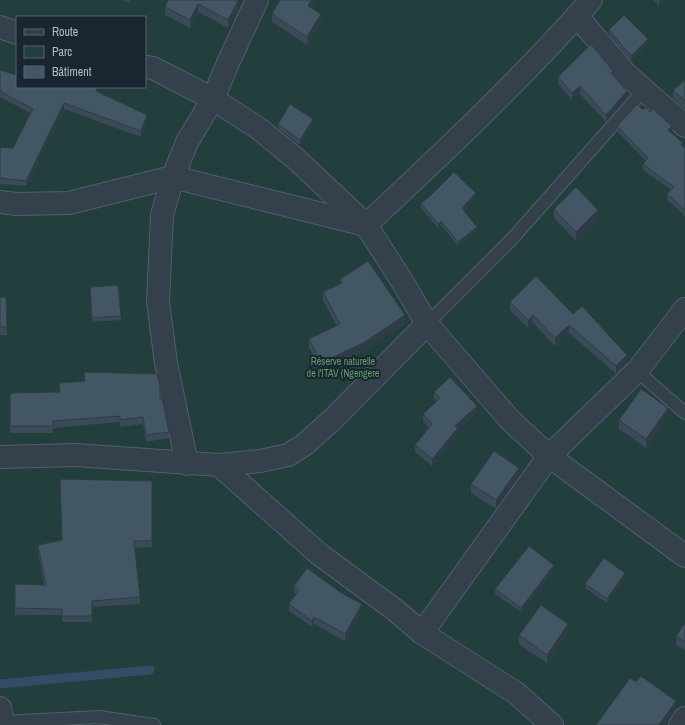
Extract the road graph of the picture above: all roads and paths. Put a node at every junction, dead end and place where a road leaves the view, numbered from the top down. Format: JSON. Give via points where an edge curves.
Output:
{"nodes":[{"id":1,"x":257,"y":0,"type":"edge"},
{"id":2,"x":584,"y":8,"type":"edge"},
{"id":3,"x":0,"y":27,"type":"edge"},
{"id":4,"x":16,"y":33,"type":"edge"},
{"id":5,"x":146,"y":67,"type":"edge"},
{"id":6,"x":644,"y":90,"type":"junction"},
{"id":7,"x":213,"y":99,"type":"junction"},
{"id":8,"x":685,"y":126,"type":"edge"},
{"id":9,"x":173,"y":177,"type":"junction"},
{"id":10,"x":0,"y":202,"type":"edge"},
{"id":11,"x":366,"y":225,"type":"junction"},
{"id":12,"x":685,"y":309,"type":"edge"},
{"id":13,"x":427,"y":324,"type":"junction"},
{"id":14,"x":637,"y":370,"type":"junction"},
{"id":15,"x":685,"y":413,"type":"edge"},
{"id":16,"x":549,"y":456,"type":"junction"},
{"id":17,"x":0,"y":457,"type":"edge"},
{"id":18,"x":187,"y":464,"type":"junction"},
{"id":19,"x":220,"y":466,"type":"junction"},
{"id":20,"x":685,"y":556,"type":"edge"},
{"id":21,"x":422,"y":633,"type":"junction"},
{"id":22,"x":2,"y":718,"type":"edge"},
{"id":23,"x":154,"y":725,"type":"edge"},
{"id":24,"x":552,"y":725,"type":"edge"}],
"edges":[{"from":1,"to":7,"type":"street"},
{"from":2,"to":6,"type":"street","via":[[626,74]]},
{"from":2,"to":11,"type":"street","via":[[451,146]]},
{"from":3,"to":4,"type":"street"},
{"from":5,"to":7,"type":"street","via":[[153,68]]},
{"from":6,"to":8,"type":"street"},
{"from":6,"to":13,"type":"lane","via":[[512,239]]},
{"from":7,"to":9,"type":"street","via":[[187,142]]},
{"from":7,"to":11,"type":"street","via":[[258,128],[296,159]]},
{"from":9,"to":10,"type":"street","via":[[70,203]]},
{"from":9,"to":11,"type":"street"},
{"from":9,"to":18,"type":"street","via":[[162,215],[158,302],[166,362]]},
{"from":11,"to":13,"type":"street"},
{"from":12,"to":14,"type":"street"},
{"from":13,"to":16,"type":"street","via":[[510,420]]},
{"from":13,"to":19,"type":"street","via":[[304,446],[288,455]]},
{"from":14,"to":15,"type":"lane"},
{"from":14,"to":16,"type":"street"},
{"from":16,"to":20,"type":"street"},
{"from":16,"to":21,"type":"street"},
{"from":17,"to":18,"type":"street","via":[[75,455]]},
{"from":18,"to":19,"type":"street"},
{"from":19,"to":21,"type":"street","via":[[319,554]]},
{"from":21,"to":24,"type":"street","via":[[516,693]]},
{"from":22,"to":23,"type":"lane","via":[[99,717]]}]}
